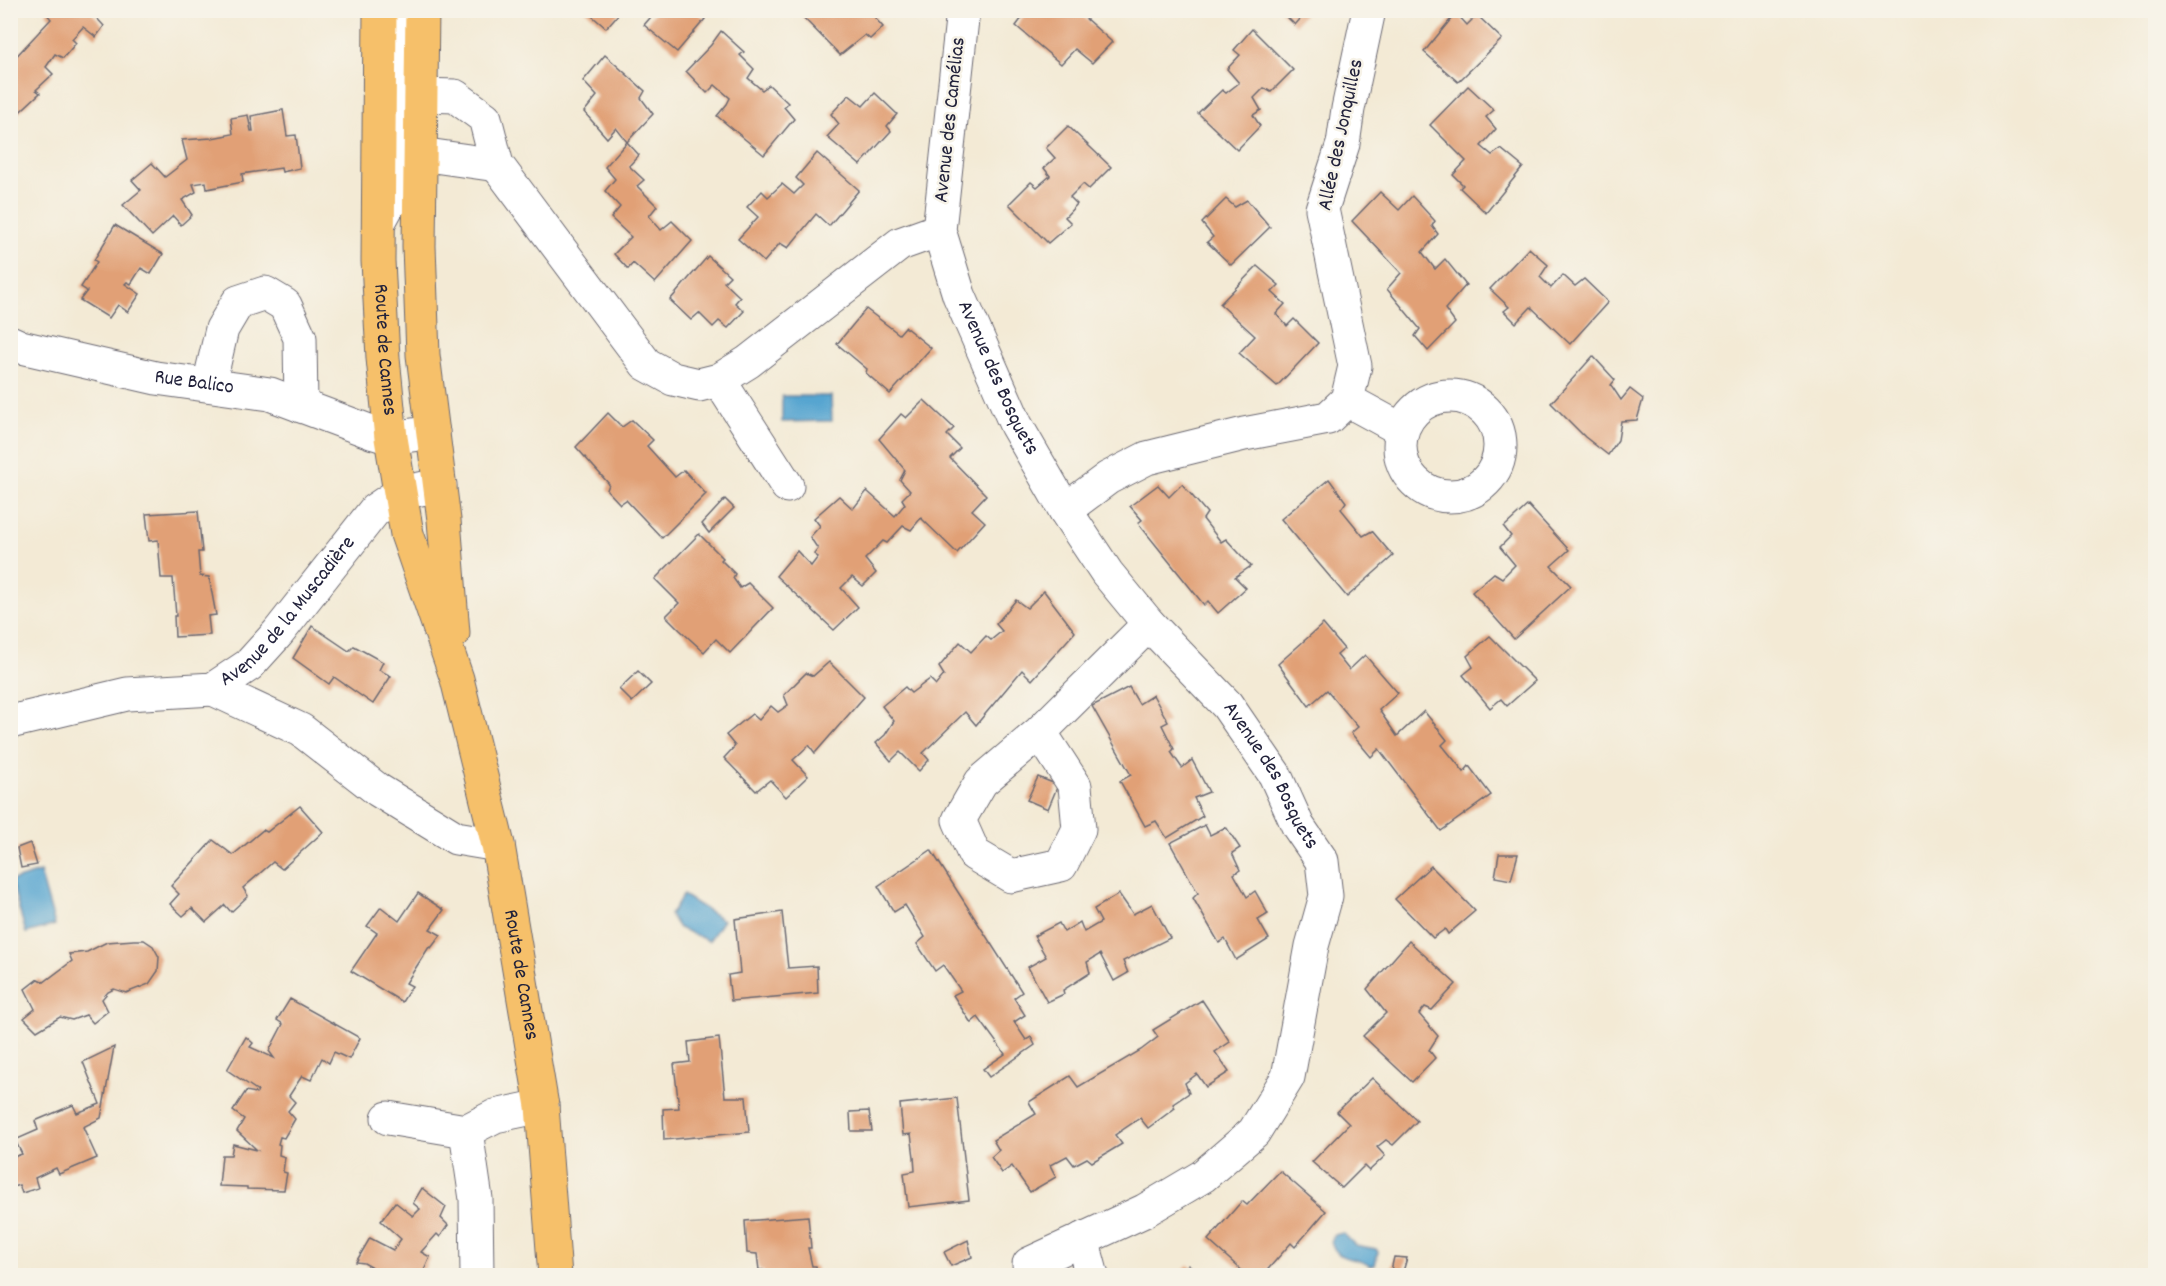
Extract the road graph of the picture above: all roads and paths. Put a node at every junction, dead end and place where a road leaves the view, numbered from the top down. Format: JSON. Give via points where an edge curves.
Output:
{"nodes":[{"id":1,"x":380,"y":10,"type":"edge"},
{"id":2,"x":396,"y":10,"type":"edge"},
{"id":3,"x":422,"y":10,"type":"edge"},
{"id":4,"x":963,"y":10,"type":"edge"},
{"id":5,"x":1369,"y":10,"type":"edge"},
{"id":6,"x":421,"y":95,"type":"junction"},
{"id":7,"x":408,"y":145,"type":"junction"},
{"id":8,"x":497,"y":165,"type":"junction"},
{"id":9,"x":379,"y":222,"type":"junction"},
{"id":10,"x":939,"y":230,"type":"junction"},
{"id":11,"x":10,"y":342,"type":"edge"},
{"id":12,"x":719,"y":380,"type":"junction"},
{"id":13,"x":208,"y":385,"type":"junction"},
{"id":14,"x":1347,"y":400,"type":"junction"},
{"id":15,"x":300,"y":406,"type":"junction"},
{"id":16,"x":1402,"y":430,"type":"dead end"},
{"id":17,"x":433,"y":432,"type":"junction"},
{"id":18,"x":382,"y":435,"type":"junction"},
{"id":19,"x":440,"y":485,"type":"junction"},
{"id":20,"x":787,"y":486,"type":"dead end"},
{"id":21,"x":400,"y":493,"type":"junction"},
{"id":22,"x":1065,"y":510,"type":"junction"},
{"id":23,"x":1149,"y":624,"type":"junction"},
{"id":24,"x":457,"y":679,"type":"junction"},
{"id":25,"x":213,"y":689,"type":"junction"},
{"id":26,"x":10,"y":722,"type":"edge"},
{"id":27,"x":1040,"y":732,"type":"dead end"},
{"id":28,"x":498,"y":845,"type":"junction"},
{"id":29,"x":542,"y":1106,"type":"junction"},
{"id":30,"x":388,"y":1118,"type":"dead end"},
{"id":31,"x":466,"y":1131,"type":"junction"},
{"id":32,"x":1082,"y":1239,"type":"junction"},
{"id":33,"x":1030,"y":1270,"type":"edge"},
{"id":34,"x":477,"y":1275,"type":"edge"},
{"id":35,"x":555,"y":1275,"type":"edge"},
{"id":36,"x":1092,"y":1275,"type":"edge"}],
"edges":[{"from":1,"to":9,"type":"main road","name":"Route de Cannes"},
{"from":2,"to":7,"type":"street"},
{"from":3,"to":6,"type":"main road","name":"Route de Cannes"},
{"from":4,"to":10,"type":"street","name":"Avenue des Camélias"},
{"from":5,"to":14,"type":"street","name":"Allée des Jonquilles","via":[[1343,144],[1322,209],[1355,366]]},
{"from":6,"to":7,"type":"main road","name":"Route de Cannes"},
{"from":6,"to":8,"type":"street","via":[[455,96],[485,118]]},
{"from":7,"to":8,"type":"street"},
{"from":7,"to":9,"type":"street","via":[[396,191]]},
{"from":7,"to":17,"type":"main road","name":"Route de Cannes","via":[[419,246],[423,355]]},
{"from":8,"to":12,"type":"street","via":[[646,364],[673,379],[699,385]]},
{"from":9,"to":18,"type":"main road","name":"Route de Cannes"},
{"from":10,"to":12,"type":"street","via":[[900,244],[748,362]]},
{"from":10,"to":22,"type":"street","name":"Avenue des Bosquets","via":[[959,295],[1016,425]]},
{"from":11,"to":13,"type":"street","name":"Rue Balico","via":[[156,378]]},
{"from":12,"to":20,"type":"street"},
{"from":13,"to":15,"type":"street","name":"Rue Balico","via":[[270,394]]},
{"from":13,"to":15,"type":"street","via":[[222,329],[238,302],[265,293],[285,305],[300,338]]},
{"from":14,"to":16,"type":"street"},
{"from":14,"to":22,"type":"street","via":[[1328,418],[1147,458],[1108,478]]},
{"from":15,"to":18,"type":"street","name":"Rue Balico"},
{"from":17,"to":18,"type":"street"},
{"from":17,"to":19,"type":"main road","name":"Route de Cannes"},
{"from":18,"to":21,"type":"main road","name":"Route de Cannes"},
{"from":19,"to":21,"type":"street","name":"Avenue de la Muscadière"},
{"from":19,"to":24,"type":"main road","name":"Route de Cannes"},
{"from":21,"to":24,"type":"main road","name":"Route de Cannes","via":[[407,534]]},
{"from":21,"to":25,"type":"street","name":"Avenue de la Muscadière","via":[[375,510],[249,665]]},
{"from":22,"to":23,"type":"street","name":"Avenue des Bosquets","via":[[1107,573]]},
{"from":23,"to":27,"type":"street"},
{"from":23,"to":32,"type":"street","name":"Avenue des Bosquets","via":[[1227,705],[1275,775],[1298,826],[1322,861],[1326,896],[1312,946],[1288,1077],[1254,1132],[1203,1176],[1144,1211]]},
{"from":24,"to":28,"type":"main road","name":"Route de Cannes"},
{"from":25,"to":26,"type":"street","name":"Avenue de la Muscadière","via":[[127,694]]},
{"from":25,"to":28,"type":"street","via":[[301,730],[378,789],[456,838]]},
{"from":28,"to":29,"type":"main road","name":"Route de Cannes"},
{"from":29,"to":31,"type":"street","via":[[495,1116]]},
{"from":29,"to":35,"type":"main road","name":"Route de Cannes"},
{"from":30,"to":31,"type":"street"},
{"from":31,"to":34,"type":"street","via":[[476,1199]]},
{"from":32,"to":33,"type":"street","name":"Avenue des Bosquets"},
{"from":32,"to":36,"type":"street"}]}
